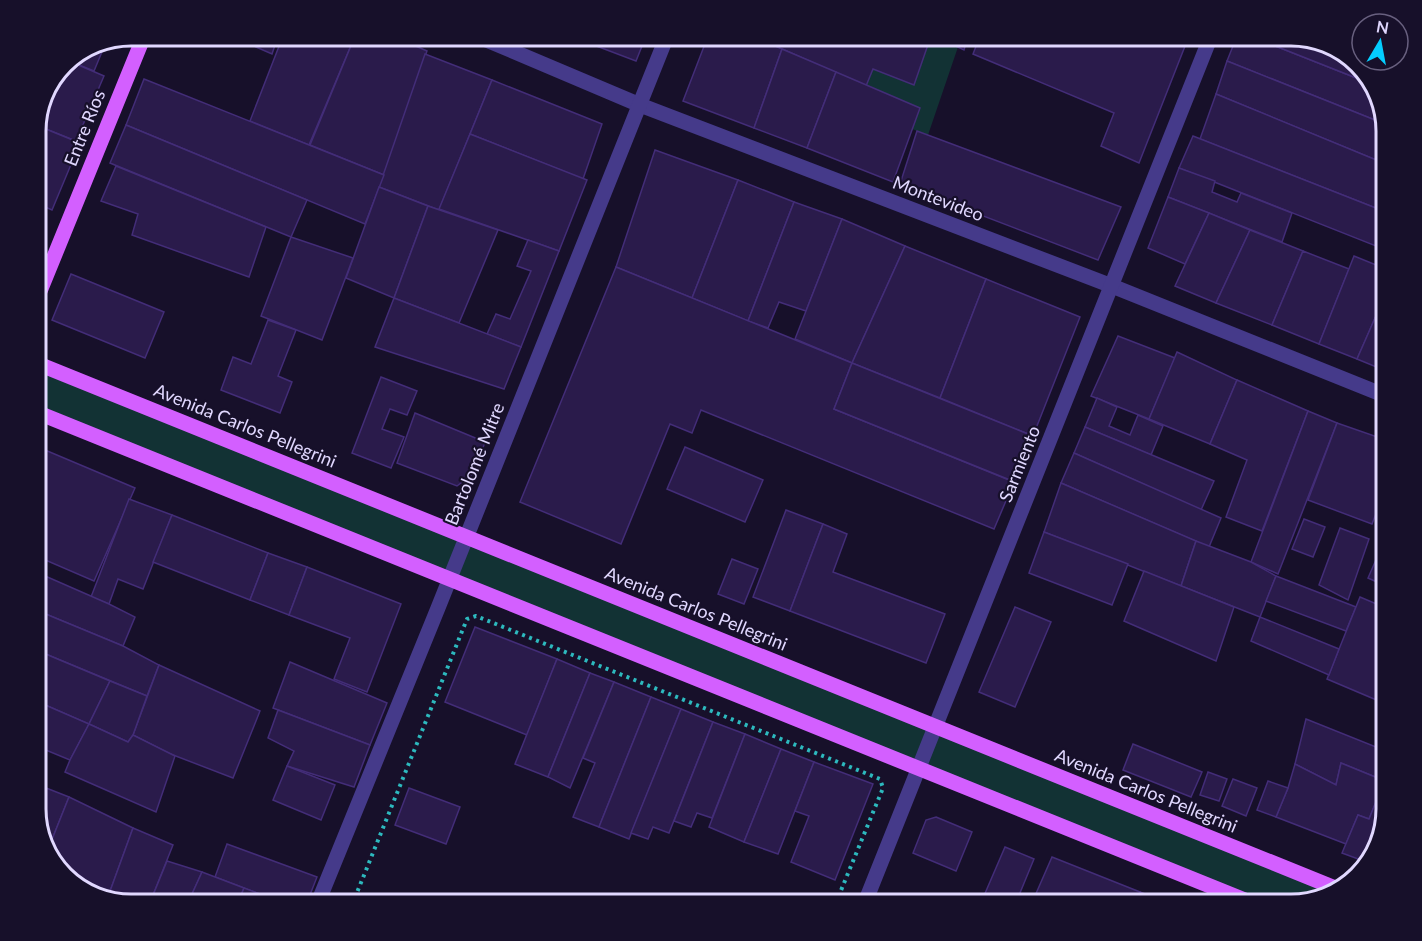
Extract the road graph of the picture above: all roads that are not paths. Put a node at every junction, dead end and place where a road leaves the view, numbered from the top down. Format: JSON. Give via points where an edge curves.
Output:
{"nodes":[{"id":1,"x":140,"y":46,"type":"edge"},
{"id":2,"x":501,"y":46,"type":"edge"},
{"id":3,"x":663,"y":46,"type":"edge"},
{"id":4,"x":1207,"y":46,"type":"edge"},
{"id":5,"x":640,"y":105,"type":"junction"},
{"id":6,"x":47,"y":274,"type":"edge"},
{"id":7,"x":1112,"y":286,"type":"junction"},
{"id":8,"x":47,"y":367,"type":"edge"},
{"id":9,"x":1376,"y":392,"type":"edge"},
{"id":10,"x":47,"y":415,"type":"edge"},
{"id":11,"x":466,"y":537,"type":"junction"},
{"id":12,"x":450,"y":579,"type":"junction"},
{"id":13,"x":936,"y":727,"type":"junction"},
{"id":14,"x":919,"y":768,"type":"junction"},
{"id":15,"x":1329,"y":885,"type":"edge"},
{"id":16,"x":321,"y":894,"type":"edge"},
{"id":17,"x":868,"y":894,"type":"edge"},
{"id":18,"x":1230,"y":894,"type":"edge"}],
"edges":[{"from":1,"to":6,"type":"main road","name":"Entre Ríos"},
{"from":2,"to":5,"type":"street","name":"Montevideo"},
{"from":3,"to":5,"type":"street","name":"Bartolomé Mitre"},
{"from":4,"to":7,"type":"street","name":"Sarmiento"},
{"from":5,"to":7,"type":"street","name":"Montevideo"},
{"from":5,"to":11,"type":"street","name":"Bartolomé Mitre"},
{"from":7,"to":9,"type":"street","name":"Montevideo"},
{"from":7,"to":13,"type":"street","name":"Sarmiento"},
{"from":8,"to":11,"type":"main road","name":"Avenida Carlos Pellegrini"},
{"from":10,"to":12,"type":"main road"},
{"from":11,"to":12,"type":"street","name":"Bartolomé Mitre"},
{"from":11,"to":13,"type":"main road","name":"Avenida Carlos Pellegrini"},
{"from":12,"to":14,"type":"main road"},
{"from":12,"to":16,"type":"street","name":"Bartolomé Mitre"},
{"from":13,"to":14,"type":"street","name":"Sarmiento"},
{"from":13,"to":15,"type":"main road","name":"Avenida Carlos Pellegrini"},
{"from":14,"to":17,"type":"street","name":"Sarmiento"},
{"from":14,"to":18,"type":"main road"}]}
